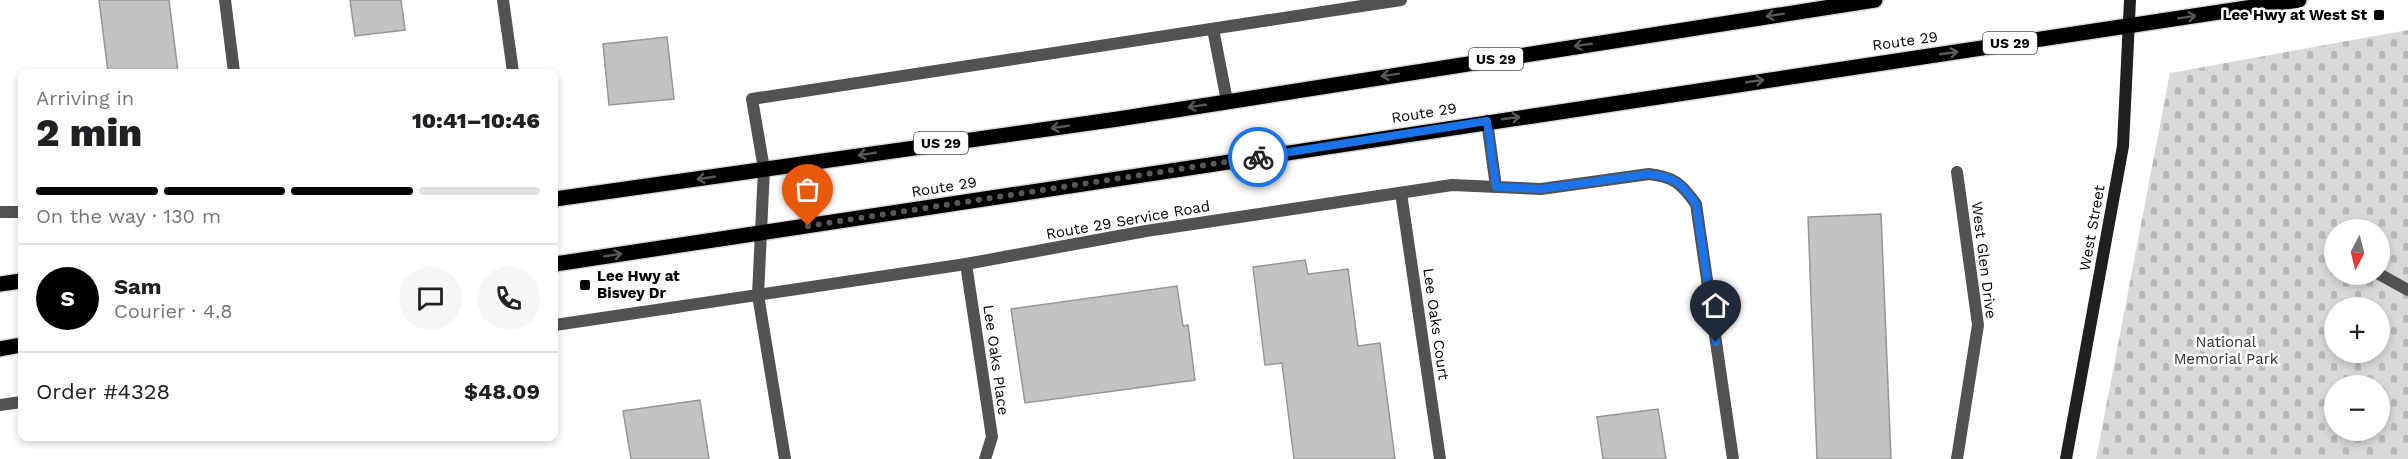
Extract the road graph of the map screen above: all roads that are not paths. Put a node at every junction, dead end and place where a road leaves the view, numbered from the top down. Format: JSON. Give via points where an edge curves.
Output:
{"nodes":[{"id":1,"x":225,"y":0,"type":"edge"},
{"id":2,"x":503,"y":0,"type":"edge"},
{"id":3,"x":1401,"y":0,"type":"edge"},
{"id":4,"x":1875,"y":0,"type":"edge"},
{"id":5,"x":2130,"y":0,"type":"edge"},
{"id":6,"x":2299,"y":0,"type":"edge"},
{"id":7,"x":2129,"y":26,"type":"junction"},
{"id":8,"x":1213,"y":29,"type":"junction"},
{"id":9,"x":234,"y":69,"type":"edge"},
{"id":10,"x":513,"y":69,"type":"edge"},
{"id":11,"x":1227,"y":101,"type":"junction"},
{"id":12,"x":1487,"y":121,"type":"junction"},
{"id":13,"x":764,"y":169,"type":"junction"},
{"id":14,"x":1957,"y":172,"type":"dead end"},
{"id":15,"x":1496,"y":187,"type":"junction"},
{"id":16,"x":1401,"y":193,"type":"junction"},
{"id":17,"x":558,"y":199,"type":"edge"},
{"id":18,"x":0,"y":212,"type":"edge"},
{"id":19,"x":18,"y":212,"type":"edge"},
{"id":20,"x":761,"y":233,"type":"junction"},
{"id":21,"x":558,"y":264,"type":"edge"},
{"id":22,"x":966,"y":264,"type":"junction"},
{"id":23,"x":2390,"y":280,"type":"edge"},
{"id":24,"x":18,"y":281,"type":"edge"},
{"id":25,"x":0,"y":284,"type":"edge"},
{"id":26,"x":2408,"y":290,"type":"edge"},
{"id":27,"x":758,"y":295,"type":"junction"},
{"id":28,"x":558,"y":324,"type":"edge"},
{"id":29,"x":18,"y":346,"type":"edge"},
{"id":30,"x":0,"y":349,"type":"edge"},
{"id":31,"x":18,"y":402,"type":"edge"},
{"id":32,"x":0,"y":405,"type":"edge"},
{"id":33,"x":785,"y":459,"type":"edge"},
{"id":34,"x":984,"y":459,"type":"edge"},
{"id":35,"x":1440,"y":459,"type":"edge"},
{"id":36,"x":1733,"y":459,"type":"edge"},
{"id":37,"x":1957,"y":459,"type":"edge"},
{"id":38,"x":2066,"y":459,"type":"edge"}],
"edges":[{"from":1,"to":9,"type":"street"},
{"from":2,"to":10,"type":"street"},
{"from":3,"to":8,"type":"street"},
{"from":4,"to":11,"type":"main road","number":"US 29","one_way":true},
{"from":5,"to":7,"type":"main road","name":"West Street"},
{"from":7,"to":6,"type":"main road","name":"Route 29","number":"US 29","one_way":true},
{"from":12,"to":7,"type":"main road","name":"Route 29","number":"US 29","one_way":true},
{"from":7,"to":38,"type":"main road","name":"West Street","via":[[2122,146]]},
{"from":8,"to":11,"type":"street"},
{"from":8,"to":13,"type":"street","via":[[752,99]]},
{"from":11,"to":13,"type":"main road","number":"US 29","one_way":true},
{"from":12,"to":15,"type":"street"},
{"from":12,"to":20,"type":"main road","name":"Route 29","number":"US 29"},
{"from":13,"to":17,"type":"main road","number":"US 29","one_way":true},
{"from":13,"to":20,"type":"street"},
{"from":14,"to":37,"type":"street","name":"West Glen Drive","via":[[1978,325]]},
{"from":15,"to":16,"type":"street","name":"Route 29 Service Road","via":[[1452,185]]},
{"from":15,"to":36,"type":"street","name":"Route 29 Service Road","via":[[1541,189],[1649,174],[1666,176],[1683,185],[1696,204]]},
{"from":16,"to":22,"type":"street","name":"Route 29 Service Road","via":[[1146,231]]},
{"from":16,"to":35,"type":"street","name":"Lee Oaks Court"},
{"from":18,"to":19,"type":"street"},
{"from":21,"to":20,"type":"main road","name":"Route 29","number":"US 29","one_way":true},
{"from":20,"to":27,"type":"street"},
{"from":22,"to":27,"type":"street","name":"Route 29 Service Road"},
{"from":22,"to":34,"type":"street","name":"Lee Oaks Place","via":[[992,436]]},
{"from":23,"to":26,"type":"street"},
{"from":24,"to":25,"type":"main road"},
{"from":27,"to":28,"type":"street","name":"Route 29 Service Road"},
{"from":27,"to":33,"type":"street"},
{"from":29,"to":30,"type":"main road"},
{"from":31,"to":32,"type":"street"}]}
